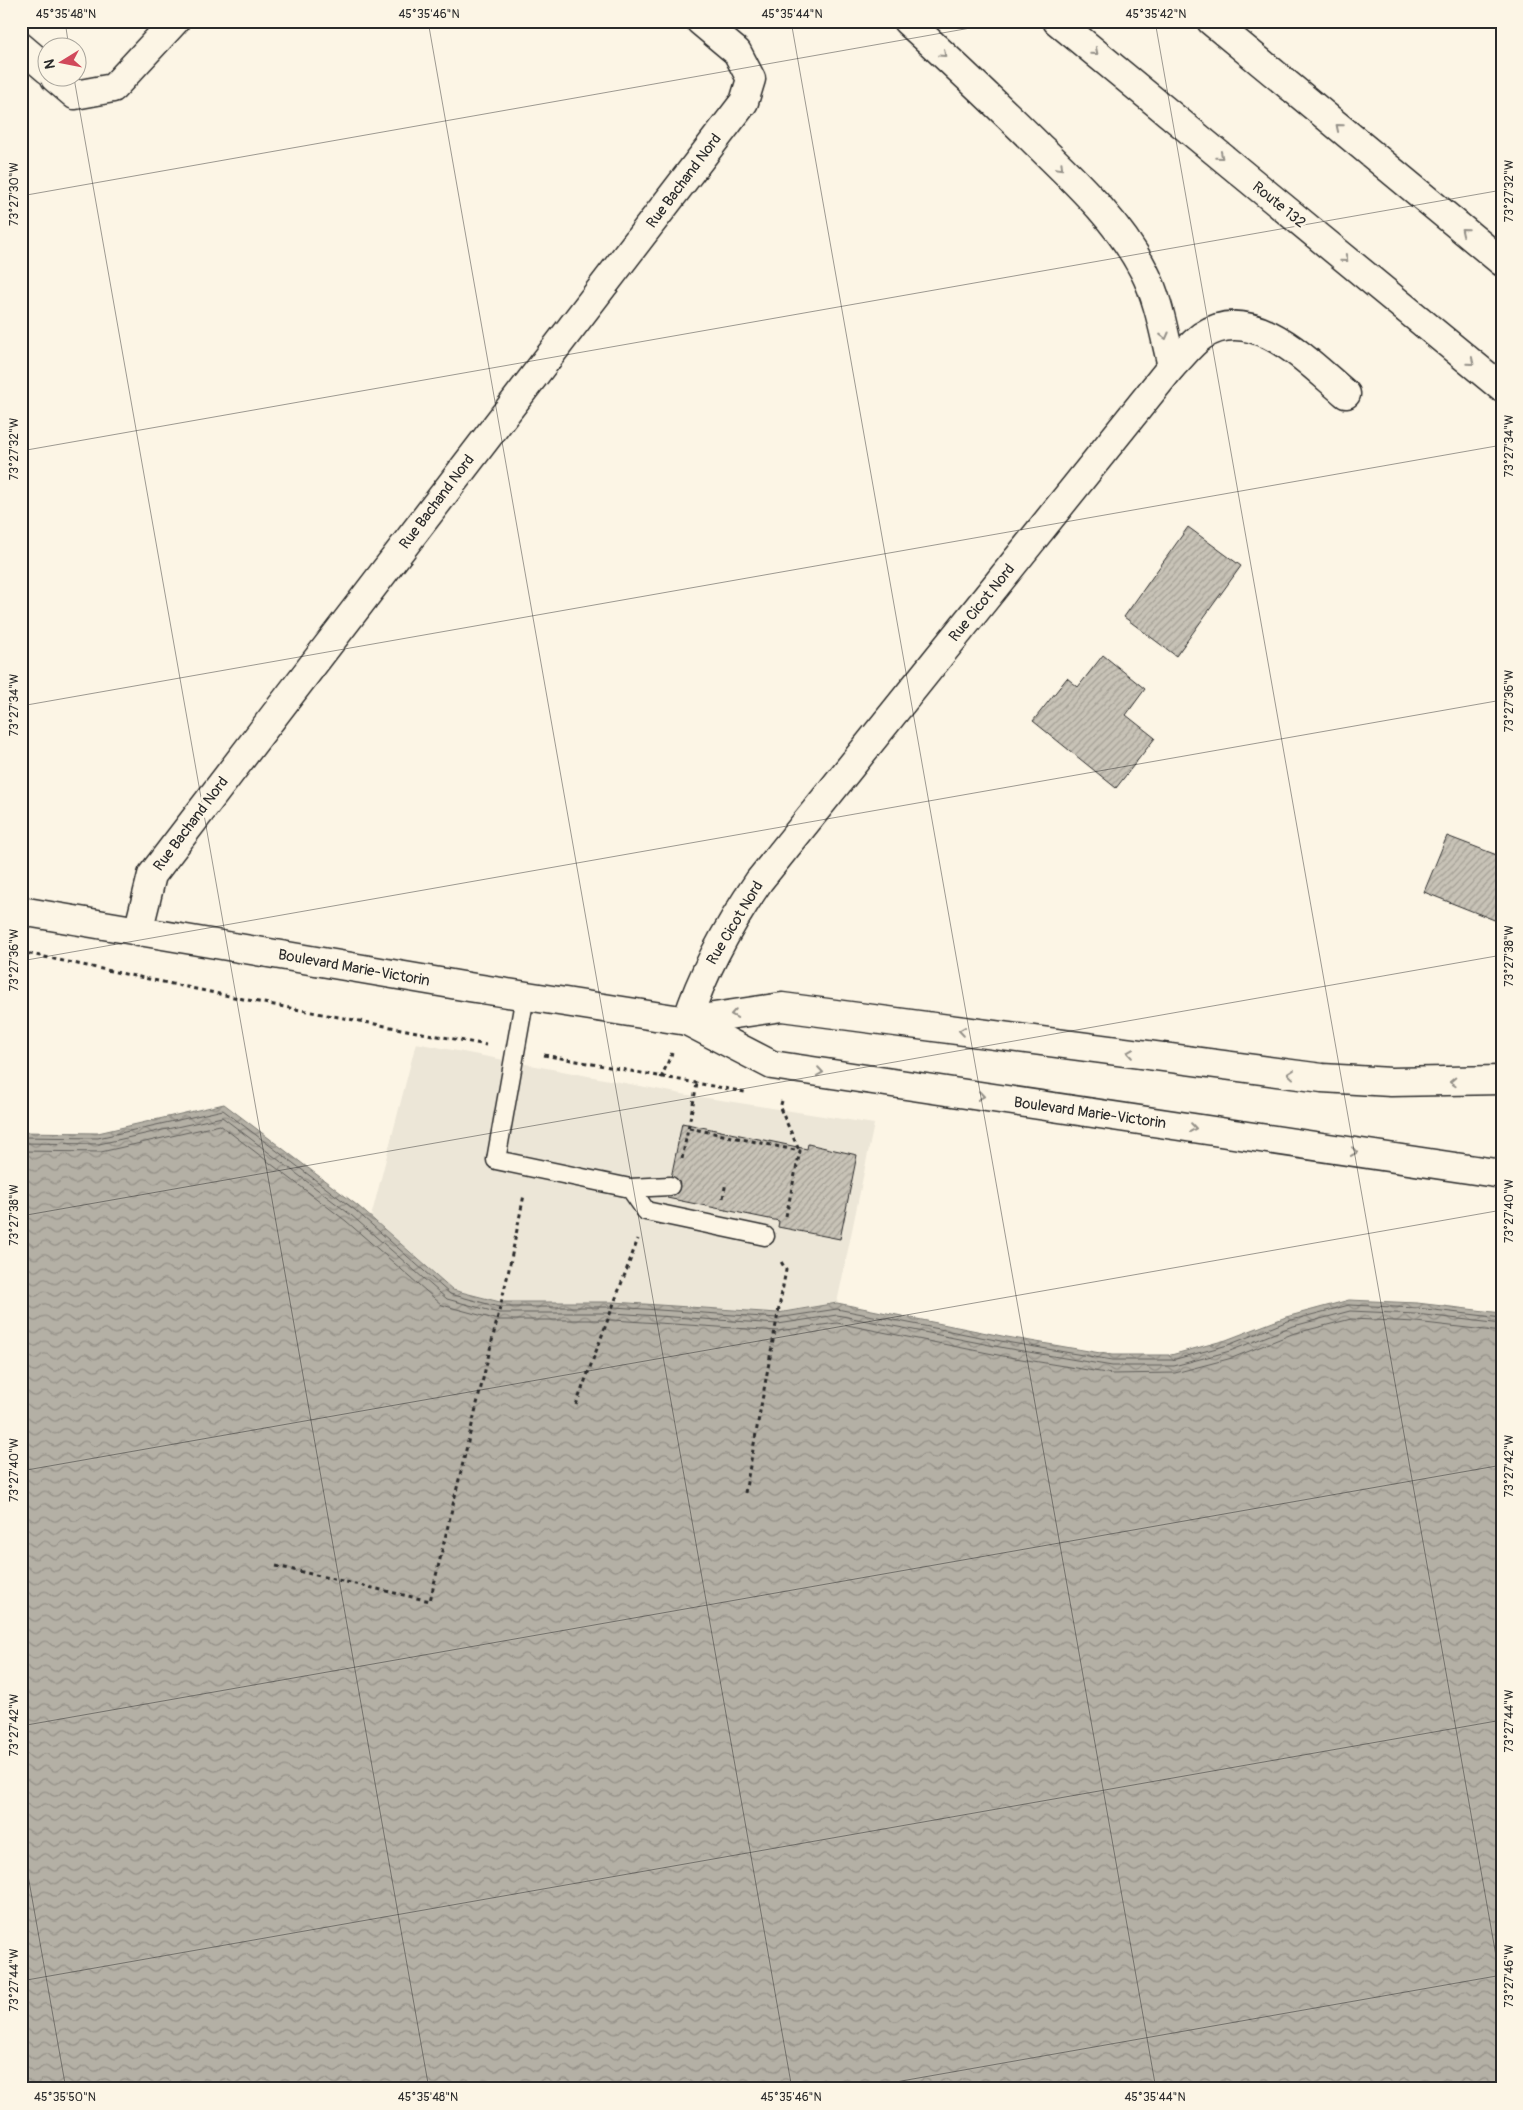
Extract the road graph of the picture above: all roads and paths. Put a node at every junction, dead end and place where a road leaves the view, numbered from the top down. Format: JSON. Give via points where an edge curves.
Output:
{"nodes":[{"id":1,"x":175,"y":21,"type":"edge"},
{"id":2,"x":700,"y":21,"type":"edge"},
{"id":3,"x":906,"y":21,"type":"edge"},
{"id":4,"x":1057,"y":21,"type":"edge"},
{"id":5,"x":1210,"y":21,"type":"edge"},
{"id":6,"x":21,"y":47,"type":"edge"},
{"id":7,"x":38,"y":61,"type":"edge"},
{"id":8,"x":67,"y":88,"type":"edge"},
{"id":9,"x":1502,"y":262,"type":"edge"},
{"id":10,"x":1172,"y":366,"type":"junction"},
{"id":11,"x":1502,"y":388,"type":"edge"},
{"id":12,"x":1346,"y":394,"type":"dead end"},
{"id":13,"x":21,"y":911,"type":"edge"},
{"id":14,"x":138,"y":932,"type":"junction"},
{"id":15,"x":21,"y":952,"type":"edge"},
{"id":16,"x":525,"y":996,"type":"junction"},
{"id":17,"x":687,"y":1021,"type":"junction"},
{"id":18,"x":490,"y":1046,"type":"dead end"},
{"id":19,"x":1502,"y":1080,"type":"edge"},
{"id":20,"x":697,"y":1084,"type":"dead end"},
{"id":21,"x":782,"y":1098,"type":"dead end"},
{"id":22,"x":688,"y":1128,"type":"junction"},
{"id":23,"x":800,"y":1151,"type":"junction"},
{"id":24,"x":681,"y":1166,"type":"dead end"},
{"id":25,"x":530,"y":1167,"type":"junction"},
{"id":26,"x":1502,"y":1174,"type":"edge"},
{"id":27,"x":726,"y":1182,"type":"dead end"},
{"id":28,"x":670,"y":1186,"type":"dead end"},
{"id":29,"x":792,"y":1187,"type":"junction"},
{"id":30,"x":630,"y":1188,"type":"junction"},
{"id":31,"x":799,"y":1189,"type":"dead end"},
{"id":32,"x":722,"y":1204,"type":"dead end"},
{"id":33,"x":777,"y":1214,"type":"dead end"},
{"id":34,"x":786,"y":1216,"type":"junction"},
{"id":35,"x":784,"y":1225,"type":"dead end"},
{"id":36,"x":764,"y":1236,"type":"dead end"},
{"id":37,"x":636,"y":1244,"type":"dead end"},
{"id":38,"x":786,"y":1270,"type":"dead end"},
{"id":39,"x":576,"y":1405,"type":"dead end"},
{"id":40,"x":745,"y":1493,"type":"dead end"},
{"id":41,"x":276,"y":1566,"type":"dead end"}],
"edges":[{"from":1,"to":8,"type":"main road","via":[[113,88],[75,95]]},
{"from":2,"to":14,"type":"main road","name":"Rue Bachand Nord","via":[[737,52],[752,80],[744,102],[152,875]]},
{"from":3,"to":10,"type":"main road","one_way":true,"via":[[1057,163],[1118,232],[1145,273]]},
{"from":4,"to":11,"type":"main road","name":"Route 132","one_way":true},
{"from":9,"to":5,"type":"main road","one_way":true},
{"from":6,"to":7,"type":"main road"},
{"from":10,"to":12,"type":"main road","name":"Rue Cicot Nord","via":[[1203,336],[1227,327],[1242,326],[1274,336]]},
{"from":10,"to":17,"type":"main road","name":"Rue Cicot Nord","via":[[759,881],[729,926],[704,974]]},
{"from":13,"to":14,"type":"main road","name":"Boulevard Marie-Victorin"},
{"from":14,"to":16,"type":"main road","name":"Boulevard Marie-Victorin"},
{"from":15,"to":18,"type":"path"},
{"from":16,"to":17,"type":"main road","name":"Boulevard Marie-Victorin"},
{"from":16,"to":25,"type":"lane","via":[[496,1160]]},
{"from":19,"to":17,"type":"main road","name":"Boulevard Marie-Victorin","one_way":true,"via":[[1391,1082],[1322,1078],[782,1007]]},
{"from":17,"to":26,"type":"main road","name":"Boulevard Marie-Victorin","one_way":true,"via":[[772,1065]]},
{"from":20,"to":22,"type":"path"},
{"from":21,"to":23,"type":"path","via":[[780,1108]]},
{"from":22,"to":23,"type":"path"},
{"from":22,"to":24,"type":"path"},
{"from":23,"to":29,"type":"path"},
{"from":25,"to":30,"type":"lane"},
{"from":25,"to":41,"type":"path","via":[[508,1274],[430,1601]]},
{"from":27,"to":32,"type":"path"},
{"from":28,"to":30,"type":"lane"},
{"from":29,"to":31,"type":"path"},
{"from":29,"to":34,"type":"path"},
{"from":30,"to":36,"type":"lane","via":[[646,1211]]},
{"from":33,"to":34,"type":"path"},
{"from":34,"to":35,"type":"path"},
{"from":37,"to":39,"type":"path"},
{"from":38,"to":40,"type":"path"}]}
